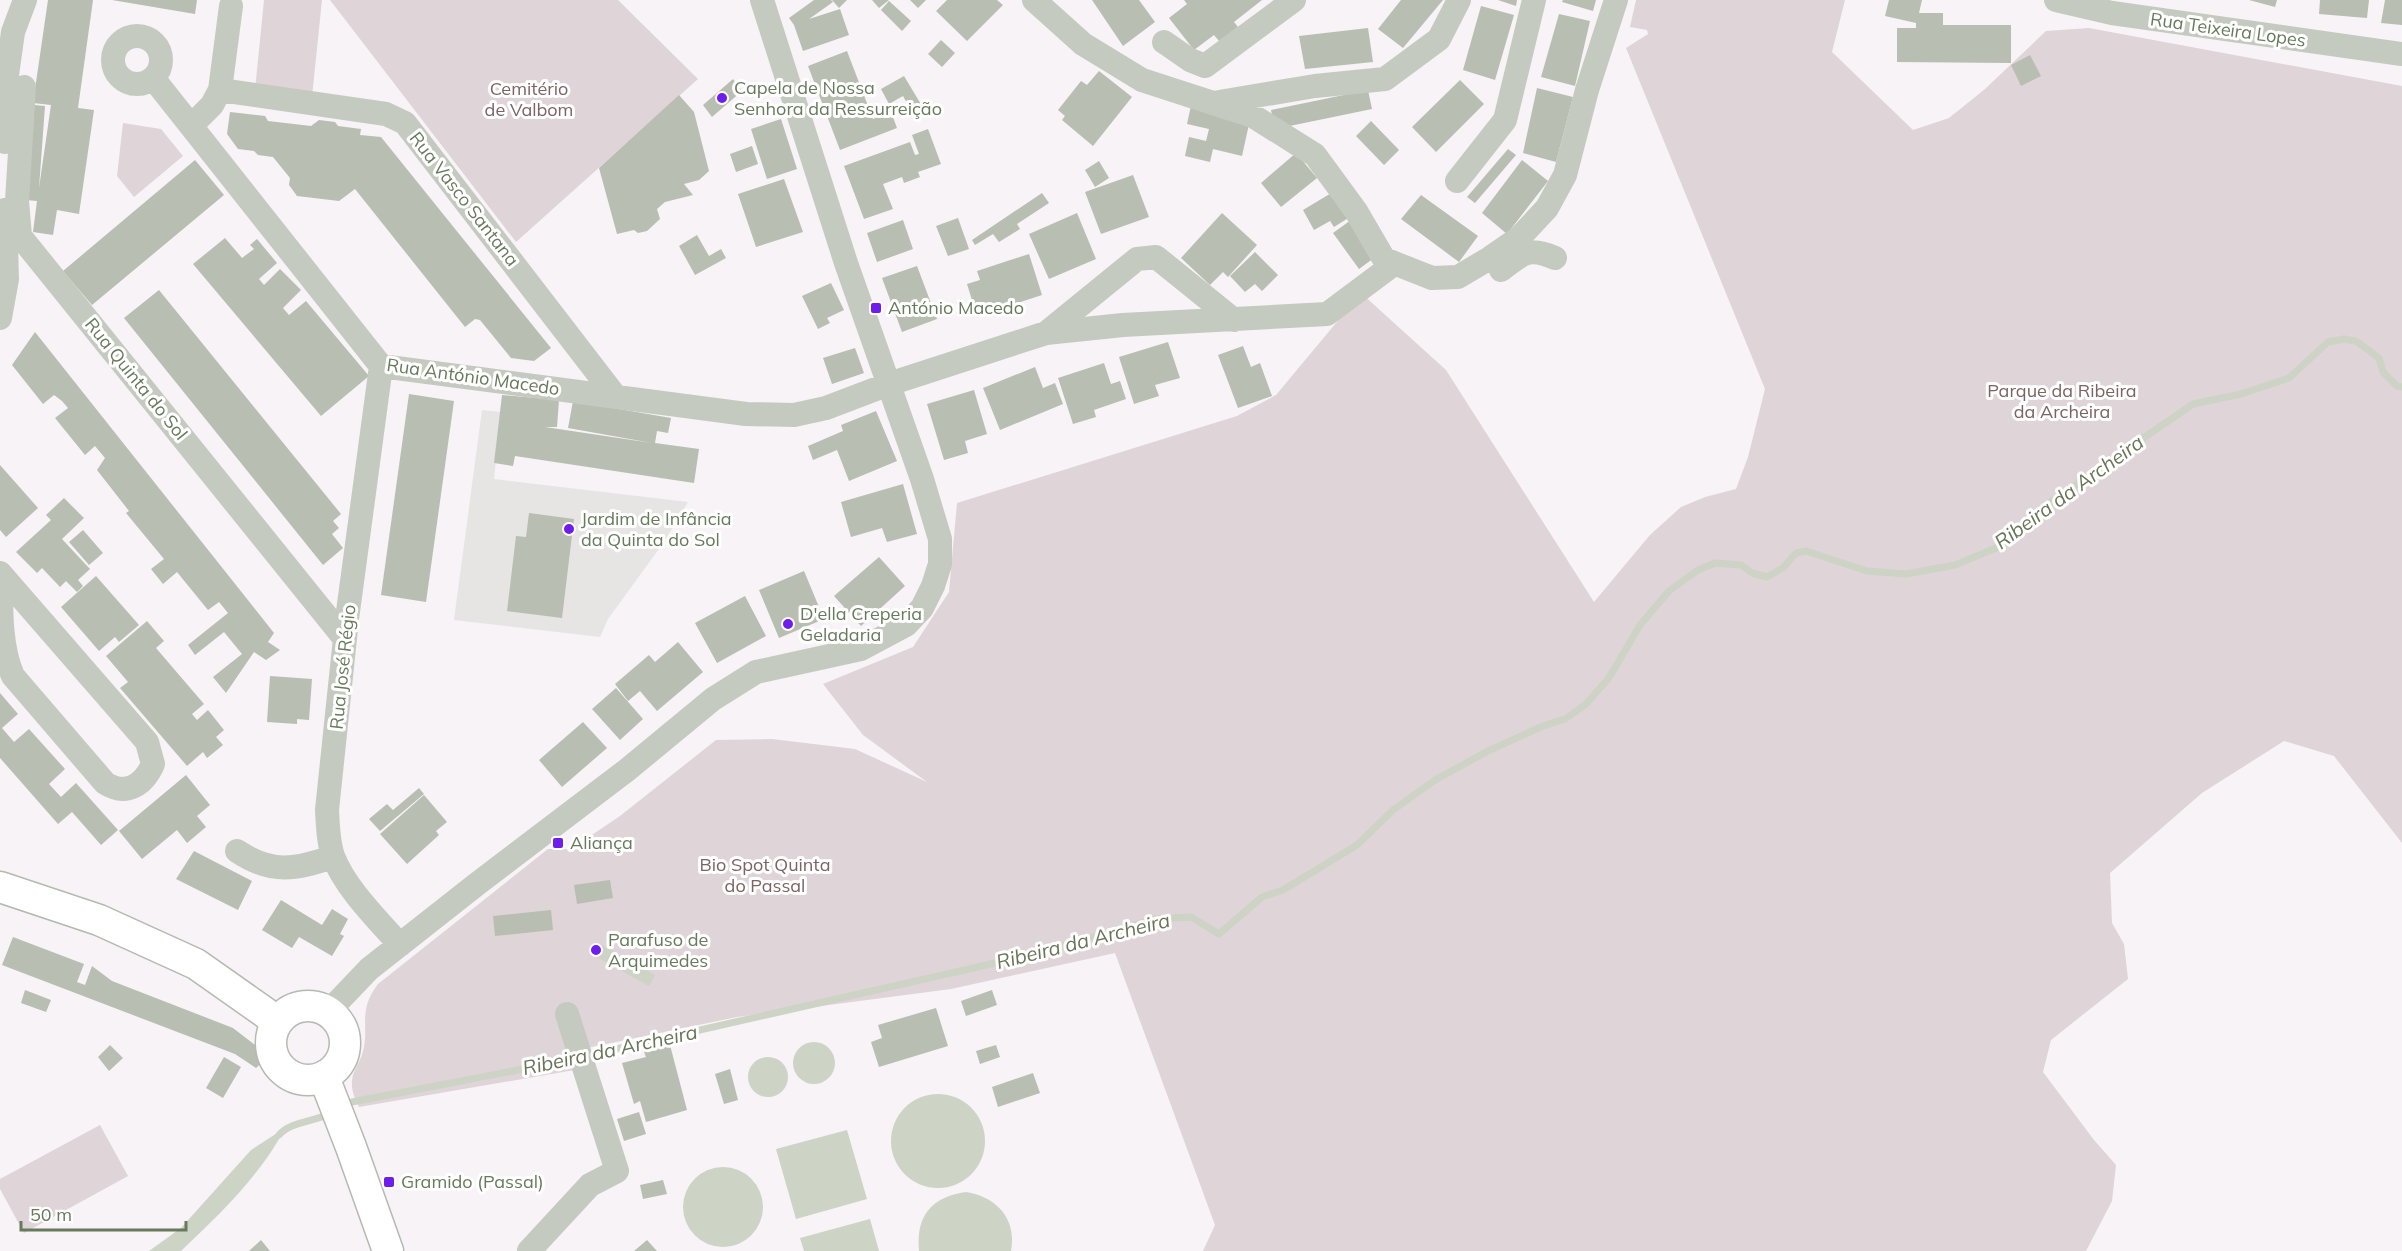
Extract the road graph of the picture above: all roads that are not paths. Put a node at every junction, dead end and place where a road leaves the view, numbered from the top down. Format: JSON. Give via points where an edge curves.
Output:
{"nodes":[{"id":1,"x":25,"y":0,"type":"edge"},
{"id":2,"x":762,"y":0,"type":"edge"},
{"id":3,"x":1034,"y":0,"type":"edge"},
{"id":4,"x":1294,"y":0,"type":"edge"},
{"id":5,"x":1460,"y":0,"type":"edge"},
{"id":6,"x":1534,"y":0,"type":"edge"},
{"id":7,"x":1616,"y":0,"type":"edge"},
{"id":8,"x":2056,"y":0,"type":"edge"},
{"id":9,"x":231,"y":6,"type":"dead end"},
{"id":10,"x":1164,"y":42,"type":"dead end"},
{"id":11,"x":2402,"y":54,"type":"edge"},
{"id":12,"x":153,"y":78,"type":"dead end"},
{"id":13,"x":24,"y":87,"type":"dead end"},
{"id":14,"x":220,"y":90,"type":"junction"},
{"id":15,"x":1216,"y":102,"type":"junction"},
{"id":16,"x":191,"y":126,"type":"junction"},
{"id":17,"x":1457,"y":181,"type":"dead end"},
{"id":18,"x":1555,"y":258,"type":"dead end"},
{"id":19,"x":1394,"y":264,"type":"junction"},
{"id":20,"x":1458,"y":277,"type":"junction"},
{"id":21,"x":0,"y":318,"type":"edge"},
{"id":22,"x":1234,"y":320,"type":"junction"},
{"id":23,"x":1046,"y":333,"type":"junction"},
{"id":24,"x":381,"y":366,"type":"junction"},
{"id":25,"x":888,"y":384,"type":"junction"},
{"id":26,"x":616,"y":397,"type":"junction"},
{"id":27,"x":0,"y":574,"type":"edge"},
{"id":28,"x":345,"y":639,"type":"junction"},
{"id":29,"x":237,"y":851,"type":"dead end"},
{"id":30,"x":333,"y":857,"type":"junction"},
{"id":31,"x":0,"y":887,"type":"edge"},
{"id":32,"x":400,"y":945,"type":"junction"},
{"id":33,"x":328,"y":1012,"type":"junction"},
{"id":34,"x":567,"y":1014,"type":"dead end"},
{"id":35,"x":276,"y":1024,"type":"junction"},
{"id":36,"x":333,"y":1099,"type":"junction"},
{"id":37,"x":388,"y":1251,"type":"edge"},
{"id":38,"x":529,"y":1251,"type":"edge"}],
"edges":[{"from":1,"to":21,"type":"street","via":[[13,32],[5,89],[7,279]]},
{"from":2,"to":25,"type":"street"},
{"from":3,"to":15,"type":"street","via":[[1083,44],[1142,80]]},
{"from":4,"to":10,"type":"street","via":[[1205,66]]},
{"from":5,"to":15,"type":"street","via":[[1439,39],[1385,79]]},
{"from":6,"to":17,"type":"street","via":[[1505,120]]},
{"from":7,"to":20,"type":"street","via":[[1565,175],[1546,208],[1519,238]]},
{"from":8,"to":11,"type":"street","name":"Rua Teixeira Lopes","via":[[2112,13]]},
{"from":9,"to":14,"type":"street"},
{"from":12,"to":16,"type":"street","name":"Rua António Macedo"},
{"from":13,"to":28,"type":"street","name":"Rua Quinta do Sol","via":[[20,236]]},
{"from":14,"to":16,"type":"street","via":[[212,105]]},
{"from":14,"to":26,"type":"street","name":"Rua Vasco Santana","via":[[386,114],[405,123]]},
{"from":15,"to":19,"type":"street","via":[[1253,116],[1316,155],[1384,259]]},
{"from":16,"to":24,"type":"street","name":"Rua António Macedo"},
{"from":18,"to":20,"type":"street","via":[[1539,250],[1524,253],[1476,282]]},
{"from":19,"to":20,"type":"street","via":[[1432,278]]},
{"from":19,"to":22,"type":"street","via":[[1327,314]]},
{"from":22,"to":23,"type":"street"},
{"from":22,"to":23,"type":"street","via":[[1156,257],[1137,259]]},
{"from":23,"to":25,"type":"street","name":"Rua António Macedo"},
{"from":24,"to":26,"type":"street","name":"Rua António Macedo"},
{"from":24,"to":28,"type":"street","name":"Rua José Régio"},
{"from":25,"to":26,"type":"street","name":"Rua António Macedo","via":[[825,408],[794,415],[746,414]]},
{"from":25,"to":32,"type":"street","via":[[940,539],[940,564],[922,608],[906,624],[861,648],[756,672],[713,699]]},
{"from":27,"to":27,"type":"street","via":[[1,639],[7,666],[105,783],[123,790],[141,784],[153,764],[147,742]]},
{"from":28,"to":30,"type":"street","name":"Rua José Régio","via":[[327,810]]},
{"from":29,"to":30,"type":"street","via":[[277,869],[303,867]]},
{"from":30,"to":32,"type":"street","name":"Rua José Régio","via":[[360,900]]},
{"from":31,"to":35,"type":"main road","via":[[99,920],[196,964]]},
{"from":32,"to":33,"type":"street","via":[[369,969]]},
{"from":33,"to":35,"type":"main road","via":[[312,1006],[298,1007]]},
{"from":33,"to":36,"type":"main road","via":[[344,1032]]},
{"from":34,"to":38,"type":"street","via":[[617,1171],[590,1185]]},
{"from":35,"to":36,"type":"main road","via":[[272,1051],[279,1066],[289,1075],[314,1080]]},
{"from":36,"to":37,"type":"main road"}]}
